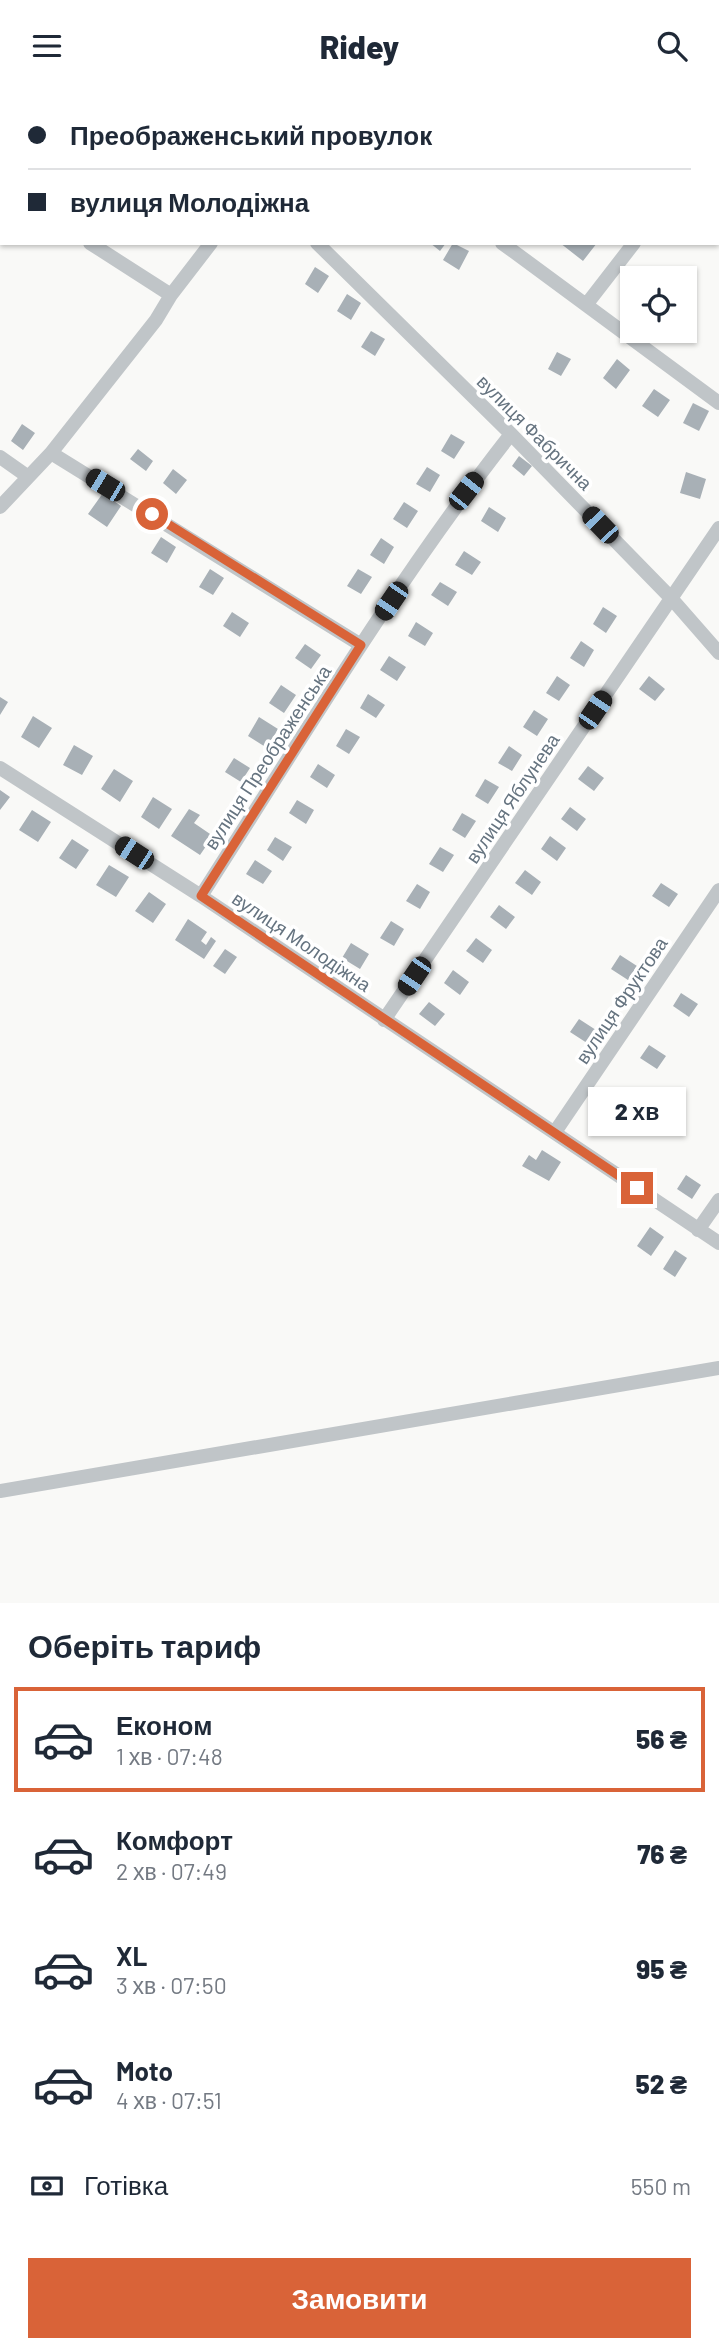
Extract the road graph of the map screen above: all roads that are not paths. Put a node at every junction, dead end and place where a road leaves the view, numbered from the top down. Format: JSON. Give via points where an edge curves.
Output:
{"nodes":[{"id":1,"x":93,"y":245,"type":"edge"},
{"id":2,"x":209,"y":245,"type":"edge"},
{"id":3,"x":319,"y":245,"type":"edge"},
{"id":4,"x":505,"y":245,"type":"edge"},
{"id":5,"x":632,"y":245,"type":"edge"},
{"id":6,"x":171,"y":295,"type":"junction"},
{"id":7,"x":586,"y":305,"type":"junction"},
{"id":8,"x":719,"y":403,"type":"edge"},
{"id":9,"x":512,"y":434,"type":"junction"},
{"id":10,"x":51,"y":453,"type":"junction"},
{"id":11,"x":0,"y":457,"type":"edge"},
{"id":12,"x":27,"y":476,"type":"junction"},
{"id":13,"x":0,"y":507,"type":"edge"},
{"id":14,"x":719,"y":528,"type":"edge"},
{"id":15,"x":671,"y":598,"type":"junction"},
{"id":16,"x":361,"y":645,"type":"junction"},
{"id":17,"x":719,"y":653,"type":"edge"},
{"id":18,"x":0,"y":768,"type":"edge"},
{"id":19,"x":719,"y":890,"type":"edge"},
{"id":20,"x":201,"y":896,"type":"junction"},
{"id":21,"x":384,"y":1020,"type":"junction"},
{"id":22,"x":555,"y":1132,"type":"junction"},
{"id":23,"x":719,"y":1200,"type":"edge"},
{"id":24,"x":698,"y":1230,"type":"junction"},
{"id":25,"x":719,"y":1243,"type":"edge"},
{"id":26,"x":719,"y":1368,"type":"edge"},
{"id":27,"x":0,"y":1491,"type":"edge"}],
"edges":[{"from":1,"to":6,"type":"street"},
{"from":2,"to":6,"type":"street"},
{"from":3,"to":9,"type":"street","name":"вулиця Фабрична"},
{"from":4,"to":7,"type":"street"},
{"from":5,"to":7,"type":"street"},
{"from":6,"to":10,"type":"street"},
{"from":7,"to":8,"type":"street"},
{"from":9,"to":15,"type":"street","name":"вулиця Фабрична"},
{"from":9,"to":16,"type":"street","name":"вулиця Преображенська","via":[[466,491]]},
{"from":10,"to":12,"type":"street"},
{"from":10,"to":16,"type":"street"},
{"from":11,"to":12,"type":"street"},
{"from":12,"to":13,"type":"street"},
{"from":14,"to":15,"type":"street","name":"вулиця Яблунева"},
{"from":15,"to":17,"type":"street","name":"вулиця Фабрична"},
{"from":15,"to":21,"type":"street","name":"вулиця Яблунева"},
{"from":16,"to":20,"type":"street","name":"вулиця Преображенська"},
{"from":18,"to":20,"type":"street","name":"вулиця Молодіжна"},
{"from":19,"to":22,"type":"street","name":"вулиця Фруктова"},
{"from":20,"to":21,"type":"street","name":"вулиця Молодіжна"},
{"from":21,"to":22,"type":"street","name":"вулиця Молодіжна"},
{"from":22,"to":24,"type":"street","name":"вулиця Молодіжна"},
{"from":23,"to":24,"type":"street"},
{"from":24,"to":25,"type":"street","name":"вулиця Молодіжна"},
{"from":26,"to":27,"type":"street"}]}
